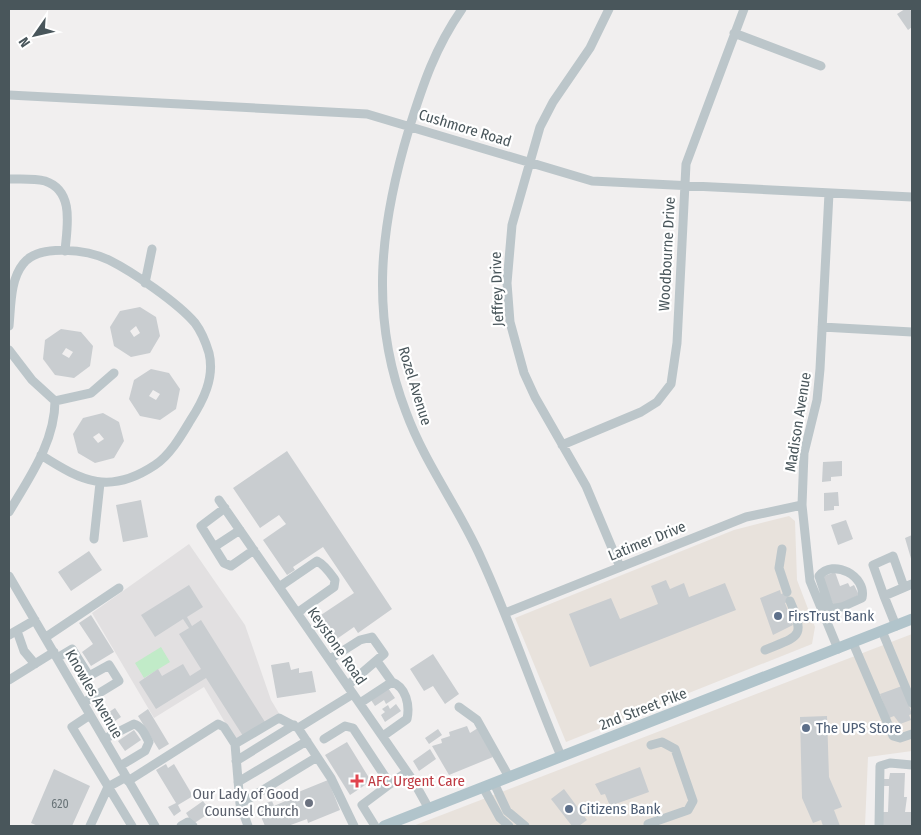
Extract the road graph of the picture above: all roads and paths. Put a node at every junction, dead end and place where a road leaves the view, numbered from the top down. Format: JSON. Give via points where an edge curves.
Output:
{"nodes":[{"id":1,"x":462,"y":9,"type":"edge"},
{"id":2,"x":609,"y":9,"type":"edge"},
{"id":3,"x":744,"y":9,"type":"edge"},
{"id":4,"x":734,"y":33,"type":"junction"},
{"id":5,"x":821,"y":66,"type":"dead end"},
{"id":6,"x":9,"y":95,"type":"edge"},
{"id":7,"x":410,"y":126,"type":"junction"},
{"id":8,"x":530,"y":161,"type":"junction"},
{"id":9,"x":9,"y":179,"type":"edge"},
{"id":10,"x":684,"y":185,"type":"junction"},
{"id":11,"x":829,"y":193,"type":"junction"},
{"id":12,"x":912,"y":197,"type":"edge"},
{"id":13,"x":152,"y":249,"type":"dead end"},
{"id":14,"x":65,"y":251,"type":"junction"},
{"id":15,"x":13,"y":274,"type":"edge"},
{"id":16,"x":145,"y":283,"type":"junction"},
{"id":17,"x":9,"y":326,"type":"edge"},
{"id":18,"x":822,"y":327,"type":"junction"},
{"id":19,"x":912,"y":332,"type":"edge"},
{"id":20,"x":9,"y":350,"type":"edge"},
{"id":21,"x":114,"y":373,"type":"dead end"},
{"id":22,"x":55,"y":401,"type":"junction"},
{"id":23,"x":562,"y":445,"type":"junction"},
{"id":24,"x":41,"y":455,"type":"junction"},
{"id":25,"x":100,"y":483,"type":"junction"},
{"id":26,"x":219,"y":500,"type":"dead end"},
{"id":27,"x":802,"y":505,"type":"junction"},
{"id":28,"x":225,"y":508,"type":"junction"},
{"id":29,"x":9,"y":512,"type":"edge"},
{"id":30,"x":240,"y":530,"type":"junction"},
{"id":31,"x":94,"y":538,"type":"dead end"},
{"id":32,"x":214,"y":547,"type":"junction"},
{"id":33,"x":782,"y":549,"type":"dead end"},
{"id":34,"x":254,"y":550,"type":"junction"},
{"id":35,"x":620,"y":567,"type":"junction"},
{"id":36,"x":9,"y":576,"type":"edge"},
{"id":37,"x":908,"y":585,"type":"edge"},
{"id":38,"x":279,"y":587,"type":"junction"},
{"id":39,"x":119,"y":588,"type":"dead end"},
{"id":40,"x":884,"y":596,"type":"junction"},
{"id":41,"x":826,"y":611,"type":"junction"},
{"id":42,"x":297,"y":613,"type":"junction"},
{"id":43,"x":505,"y":613,"type":"junction"},
{"id":44,"x":912,"y":619,"type":"edge"},
{"id":45,"x":36,"y":620,"type":"junction"},
{"id":46,"x":896,"y":626,"type":"junction"},
{"id":47,"x":882,"y":631,"type":"junction"},
{"id":48,"x":13,"y":633,"type":"edge"},
{"id":49,"x":46,"y":637,"type":"junction"},
{"id":50,"x":853,"y":643,"type":"junction"},
{"id":51,"x":838,"y":649,"type":"junction"},
{"id":52,"x":765,"y":650,"type":"dead end"},
{"id":53,"x":56,"y":655,"type":"junction"},
{"id":54,"x":330,"y":659,"type":"junction"},
{"id":55,"x":377,"y":660,"type":"junction"},
{"id":56,"x":35,"y":664,"type":"junction"},
{"id":57,"x":9,"y":680,"type":"edge"},
{"id":58,"x":392,"y":682,"type":"junction"},
{"id":59,"x":348,"y":685,"type":"junction"},
{"id":60,"x":353,"y":694,"type":"junction"},
{"id":61,"x":83,"y":703,"type":"junction"},
{"id":62,"x":360,"y":703,"type":"junction"},
{"id":63,"x":912,"y":703,"type":"edge"},
{"id":64,"x":459,"y":707,"type":"dead end"},
{"id":65,"x":90,"y":715,"type":"junction"},
{"id":66,"x":296,"y":726,"type":"junction"},
{"id":67,"x":912,"y":734,"type":"edge"},
{"id":68,"x":383,"y":736,"type":"junction"},
{"id":69,"x":104,"y":739,"type":"junction"},
{"id":70,"x":324,"y":739,"type":"dead end"},
{"id":71,"x":307,"y":741,"type":"junction"},
{"id":72,"x":235,"y":744,"type":"junction"},
{"id":73,"x":651,"y":745,"type":"dead end"},
{"id":74,"x":561,"y":756,"type":"junction"},
{"id":75,"x":317,"y":757,"type":"junction"},
{"id":76,"x":236,"y":761,"type":"junction"},
{"id":77,"x":912,"y":765,"type":"edge"},
{"id":78,"x":120,"y":766,"type":"junction"},
{"id":79,"x":408,"y":772,"type":"junction"},
{"id":80,"x":509,"y":777,"type":"junction"},
{"id":81,"x":127,"y":779,"type":"junction"},
{"id":82,"x":238,"y":782,"type":"junction"},
{"id":83,"x":494,"y":783,"type":"junction"},
{"id":84,"x":390,"y":784,"type":"junction"},
{"id":85,"x":108,"y":787,"type":"junction"},
{"id":86,"x":483,"y":787,"type":"junction"},
{"id":87,"x":240,"y":804,"type":"junction"},
{"id":88,"x":429,"y":809,"type":"junction"},
{"id":89,"x":648,"y":824,"type":"dead end"},
{"id":90,"x":90,"y":826,"type":"edge"},
{"id":91,"x":132,"y":826,"type":"edge"},
{"id":92,"x":155,"y":826,"type":"edge"},
{"id":93,"x":181,"y":826,"type":"edge"},
{"id":94,"x":192,"y":826,"type":"edge"},
{"id":95,"x":248,"y":826,"type":"edge"},
{"id":96,"x":354,"y":826,"type":"edge"},
{"id":97,"x":375,"y":826,"type":"edge"},
{"id":98,"x":384,"y":826,"type":"edge"},
{"id":99,"x":509,"y":826,"type":"edge"},
{"id":100,"x":525,"y":826,"type":"edge"},
{"id":101,"x":879,"y":826,"type":"edge"}],
"edges":[{"from":1,"to":7,"type":"street","name":"Rozel Avenue","via":[[432,60]]},
{"from":2,"to":8,"type":"street","name":"Jeffrey Drive","via":[[590,48],[546,114]]},
{"from":3,"to":4,"type":"street","name":"Woodbourne Drive"},
{"from":4,"to":5,"type":"street"},
{"from":4,"to":10,"type":"street","name":"Woodbourne Drive","via":[[690,150]]},
{"from":6,"to":7,"type":"street","name":"Cushmore Road","via":[[355,113]]},
{"from":7,"to":8,"type":"street","name":"Cushmore Road"},
{"from":7,"to":43,"type":"street","name":"Rozel Avenue","via":[[393,184],[383,244],[382,295],[386,340],[396,384],[415,436],[466,527]]},
{"from":8,"to":10,"type":"street","name":"Cushmore Road","via":[[592,180]]},
{"from":8,"to":23,"type":"street","name":"Jeffrey Drive","via":[[509,240],[508,309],[512,335],[524,372]]},
{"from":9,"to":14,"type":"street","via":[[44,180],[61,193],[69,214]]},
{"from":10,"to":11,"type":"street","name":"Cushmore Road"},
{"from":10,"to":23,"type":"street","name":"Woodbourne Drive","via":[[677,343],[671,384],[657,402],[641,412]]},
{"from":11,"to":12,"type":"street","name":"Cushmore Road"},
{"from":11,"to":18,"type":"street","name":"Madison Avenue"},
{"from":13,"to":16,"type":"street"},
{"from":14,"to":15,"type":"street","via":[[33,255]]},
{"from":14,"to":16,"type":"street","via":[[109,260]]},
{"from":15,"to":17,"type":"street"},
{"from":16,"to":25,"type":"street","via":[[173,302],[196,324],[209,354],[209,383],[203,400],[177,442],[158,463],[128,479]]},
{"from":18,"to":19,"type":"street"},
{"from":18,"to":27,"type":"street","name":"Madison Avenue","via":[[817,400],[804,453]]},
{"from":20,"to":22,"type":"street","via":[[32,380]]},
{"from":21,"to":22,"type":"street","via":[[91,393]]},
{"from":22,"to":24,"type":"street","via":[[51,429]]},
{"from":23,"to":35,"type":"street","name":"Jeffrey Drive","via":[[586,486]]},
{"from":24,"to":25,"type":"street","via":[[75,476]]},
{"from":24,"to":29,"type":"street"},
{"from":25,"to":31,"type":"street"},
{"from":26,"to":28,"type":"street","name":"Keystone Road"},
{"from":27,"to":35,"type":"street","name":"Latimer Drive","via":[[746,517]]},
{"from":27,"to":41,"type":"street","name":"Madison Avenue","via":[[810,581]]},
{"from":28,"to":30,"type":"street","name":"Keystone Road"},
{"from":28,"to":32,"type":"street","via":[[201,526]]},
{"from":30,"to":32,"type":"street"},
{"from":30,"to":34,"type":"street","name":"Keystone Road"},
{"from":32,"to":34,"type":"street","via":[[227,566]]},
{"from":33,"to":52,"type":"street","via":[[779,568],[800,628],[795,637]]},
{"from":34,"to":38,"type":"street","name":"Keystone Road"},
{"from":35,"to":43,"type":"street","name":"Latimer Drive"},
{"from":36,"to":45,"type":"street","name":"Knowles Avenue"},
{"from":37,"to":40,"type":"street"},
{"from":37,"to":40,"type":"street","via":[[893,556],[873,565]]},
{"from":38,"to":42,"type":"street","name":"Keystone Road"},
{"from":38,"to":42,"type":"street","via":[[317,561],[335,580],[334,587]]},
{"from":39,"to":49,"type":"street"},
{"from":40,"to":46,"type":"street"},
{"from":41,"to":41,"type":"street","via":[[862,598],[862,589],[855,577],[843,569],[830,569],[820,574]]},
{"from":41,"to":51,"type":"street","name":"Madison Avenue"},
{"from":42,"to":54,"type":"street","name":"Keystone Road"},
{"from":43,"to":74,"type":"street","name":"Rozel Avenue"},
{"from":44,"to":46,"type":"main road","name":"2nd Street Pike"},
{"from":45,"to":48,"type":"street"},
{"from":45,"to":49,"type":"street","name":"Knowles Avenue"},
{"from":46,"to":47,"type":"main road","name":"2nd Street Pike"},
{"from":47,"to":50,"type":"main road","name":"2nd Street Pike"},
{"from":47,"to":63,"type":"street"},
{"from":48,"to":56,"type":"street"},
{"from":49,"to":53,"type":"street","name":"Knowles Avenue"},
{"from":50,"to":51,"type":"main road","name":"2nd Street Pike"},
{"from":50,"to":67,"type":"street","via":[[894,736],[900,738]]},
{"from":51,"to":74,"type":"main road","name":"2nd Street Pike"},
{"from":53,"to":56,"type":"street"},
{"from":53,"to":61,"type":"street","name":"Knowles Avenue"},
{"from":53,"to":61,"type":"street","via":[[72,649],[89,676],[109,665],[119,681]]},
{"from":54,"to":55,"type":"street","via":[[360,640],[372,637],[384,654]]},
{"from":54,"to":59,"type":"street","name":"Keystone Road"},
{"from":55,"to":58,"type":"street"},
{"from":55,"to":59,"type":"street"},
{"from":56,"to":57,"type":"street"},
{"from":58,"to":62,"type":"street"},
{"from":58,"to":68,"type":"street","via":[[404,691],[409,711],[407,719]]},
{"from":59,"to":60,"type":"street","name":"Keystone Road"},
{"from":60,"to":62,"type":"street","name":"Keystone Road"},
{"from":60,"to":66,"type":"street"},
{"from":61,"to":65,"type":"street","name":"Knowles Avenue"},
{"from":62,"to":68,"type":"street","name":"Keystone Road"},
{"from":64,"to":80,"type":"street","via":[[477,720]]},
{"from":65,"to":69,"type":"street","name":"Knowles Avenue"},
{"from":65,"to":85,"type":"street","via":[[72,727]]},
{"from":66,"to":71,"type":"street"},
{"from":66,"to":72,"type":"street","via":[[279,718]]},
{"from":66,"to":76,"type":"street"},
{"from":68,"to":79,"type":"street","name":"Keystone Road"},
{"from":69,"to":78,"type":"street","name":"Knowles Avenue"},
{"from":69,"to":78,"type":"street","via":[[134,724],[146,735],[149,742],[145,751]]},
{"from":70,"to":84,"type":"street","via":[[345,726],[353,728]]},
{"from":71,"to":75,"type":"street"},
{"from":71,"to":82,"type":"street"},
{"from":72,"to":76,"type":"street"},
{"from":72,"to":81,"type":"street","via":[[224,727],[218,724]]},
{"from":73,"to":89,"type":"street","via":[[662,742],[675,749],[693,801],[688,810]]},
{"from":74,"to":80,"type":"main road","name":"2nd Street Pike"},
{"from":75,"to":87,"type":"street"},
{"from":75,"to":96,"type":"street"},
{"from":76,"to":82,"type":"street"},
{"from":77,"to":101,"type":"street","via":[[890,763],[880,766]]},
{"from":78,"to":81,"type":"street","name":"Knowles Avenue"},
{"from":79,"to":84,"type":"street"},
{"from":79,"to":88,"type":"street","name":"Keystone Road"},
{"from":80,"to":83,"type":"main road","name":"2nd Street Pike"},
{"from":81,"to":85,"type":"street"},
{"from":81,"to":92,"type":"street","name":"Knowles Avenue"},
{"from":82,"to":87,"type":"street"},
{"from":83,"to":86,"type":"main road","name":"2nd Street Pike"},
{"from":83,"to":100,"type":"street","via":[[507,811]]},
{"from":84,"to":97,"type":"street","via":[[362,804]]},
{"from":85,"to":90,"type":"street"},
{"from":85,"to":91,"type":"street"},
{"from":86,"to":88,"type":"main road","name":"2nd Street Pike"},
{"from":86,"to":99,"type":"street","via":[[500,818]]},
{"from":87,"to":95,"type":"street"},
{"from":88,"to":98,"type":"main road","name":"2nd Street Pike"},
{"from":93,"to":94,"type":"street","via":[[188,822]]}]}
